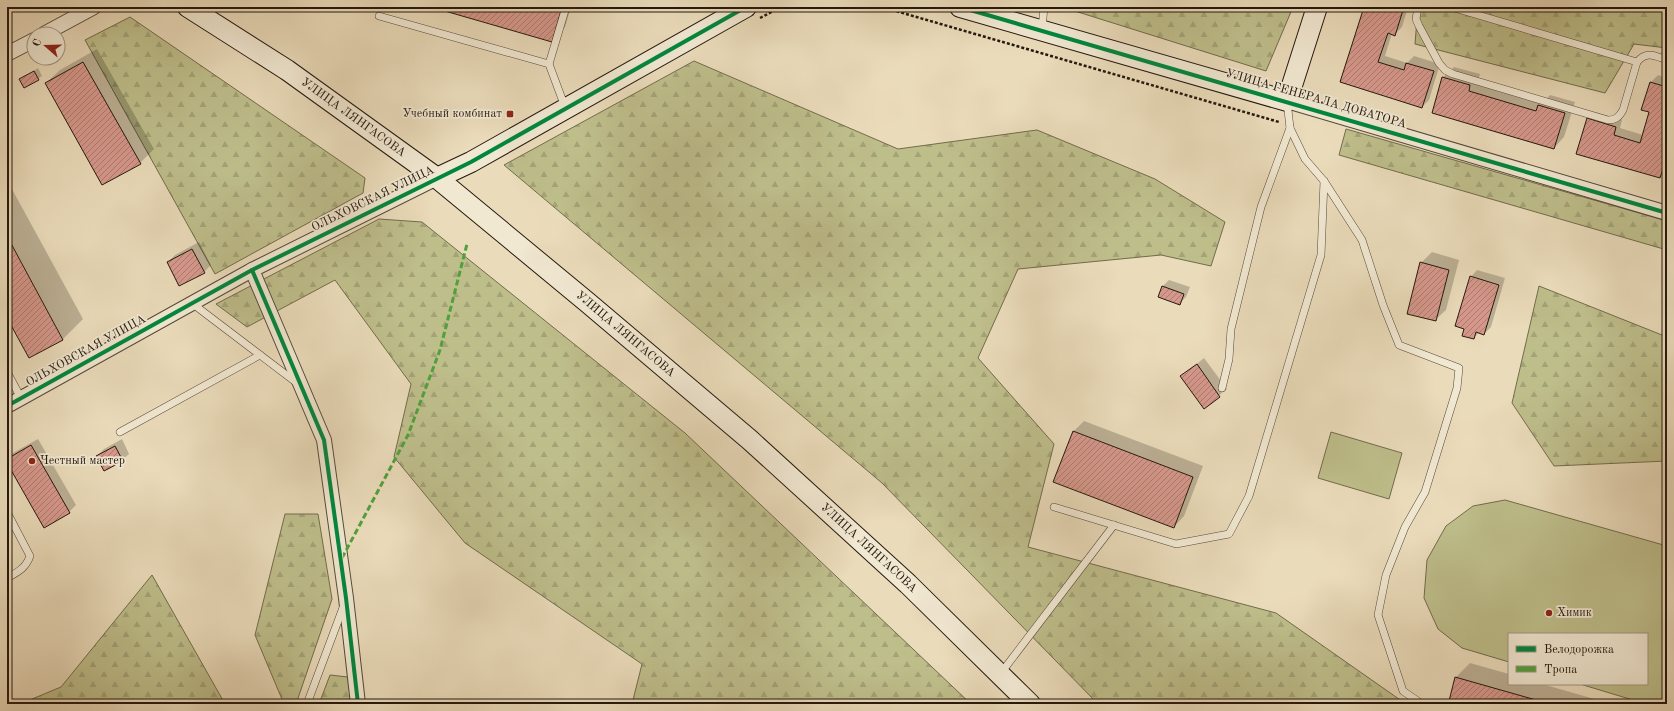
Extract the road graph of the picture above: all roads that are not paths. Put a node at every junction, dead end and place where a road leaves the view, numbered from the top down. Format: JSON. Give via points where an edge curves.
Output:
{"nodes":[{"id":1,"x":94,"y":7,"type":"edge"},
{"id":2,"x":188,"y":7,"type":"edge"},
{"id":3,"x":566,"y":7,"type":"edge"},
{"id":4,"x":746,"y":7,"type":"edge"},
{"id":5,"x":960,"y":7,"type":"edge"},
{"id":6,"x":1044,"y":7,"type":"edge"},
{"id":7,"x":1317,"y":7,"type":"edge"},
{"id":8,"x":1418,"y":7,"type":"edge"},
{"id":9,"x":1450,"y":7,"type":"edge"},
{"id":10,"x":379,"y":16,"type":"dead end"},
{"id":11,"x":59,"y":26,"type":"edge"},
{"id":12,"x":1042,"y":30,"type":"junction"},
{"id":13,"x":26,"y":44,"type":"edge"},
{"id":14,"x":7,"y":54,"type":"edge"},
{"id":15,"x":1667,"y":60,"type":"edge"},
{"id":16,"x":1637,"y":62,"type":"junction"},
{"id":17,"x":549,"y":64,"type":"junction"},
{"id":18,"x":1287,"y":101,"type":"junction"},
{"id":19,"x":566,"y":109,"type":"junction"},
{"id":20,"x":1290,"y":128,"type":"junction"},
{"id":21,"x":437,"y":178,"type":"junction"},
{"id":22,"x":1324,"y":181,"type":"junction"},
{"id":23,"x":1667,"y":212,"type":"edge"},
{"id":24,"x":252,"y":270,"type":"junction"},
{"id":25,"x":193,"y":304,"type":"junction"},
{"id":26,"x":260,"y":355,"type":"junction"},
{"id":27,"x":7,"y":372,"type":"edge"},
{"id":28,"x":300,"y":385,"type":"junction"},
{"id":29,"x":1222,"y":388,"type":"dead end"},
{"id":30,"x":21,"y":398,"type":"junction"},
{"id":31,"x":7,"y":406,"type":"edge"},
{"id":32,"x":120,"y":432,"type":"dead end"},
{"id":33,"x":1054,"y":507,"type":"dead end"},
{"id":34,"x":7,"y":512,"type":"edge"},
{"id":35,"x":1114,"y":525,"type":"junction"},
{"id":36,"x":7,"y":578,"type":"edge"},
{"id":37,"x":346,"y":598,"type":"junction"},
{"id":38,"x":1000,"y":675,"type":"junction"},
{"id":39,"x":307,"y":704,"type":"edge"},
{"id":40,"x":358,"y":704,"type":"edge"},
{"id":41,"x":1030,"y":704,"type":"edge"},
{"id":42,"x":1422,"y":704,"type":"edge"}],
"edges":[{"from":1,"to":11,"type":"street"},
{"from":2,"to":21,"type":"main road","name":"УЛИЦА ЛЯНГАСОВА","via":[[286,70]]},
{"from":3,"to":17,"type":"lane"},
{"from":4,"to":19,"type":"main road","name":"ОЛЬХОВСКАЯ УЛИЦА"},
{"from":5,"to":12,"type":"main road","name":"УЛИЦА ГЕНЕРАЛА ДОВАТОРА"},
{"from":6,"to":12,"type":"lane"},
{"from":7,"to":18,"type":"main road"},
{"from":8,"to":16,"type":"lane","via":[[1418,26],[1445,70],[1608,120],[1619,117],[1623,110]]},
{"from":9,"to":16,"type":"lane"},
{"from":10,"to":17,"type":"lane"},
{"from":12,"to":18,"type":"main road","name":"УЛИЦА ГЕНЕРАЛА ДОВАТОРА"},
{"from":13,"to":14,"type":"street"},
{"from":15,"to":16,"type":"lane","via":[[1648,54]]},
{"from":17,"to":19,"type":"lane"},
{"from":18,"to":20,"type":"lane"},
{"from":18,"to":23,"type":"street","name":"УЛИЦА ГЕНЕРАЛА ДОВАТОРА"},
{"from":19,"to":21,"type":"main road","name":"ОЛЬХОВСКАЯ УЛИЦА"},
{"from":20,"to":22,"type":"lane","via":[[1305,159]]},
{"from":20,"to":29,"type":"lane","via":[[1262,207],[1231,328],[1230,359]]},
{"from":21,"to":24,"type":"street","name":"ОЛЬХОВСКАЯ УЛИЦА"},
{"from":21,"to":38,"type":"main road","name":"УЛИЦА ЛЯНГАСОВА","via":[[750,440],[908,584]]},
{"from":22,"to":35,"type":"lane","via":[[1321,255],[1249,496],[1229,534],[1176,544]]},
{"from":22,"to":42,"type":"lane","via":[[1362,240],[1399,345],[1459,368],[1457,388],[1425,492],[1405,527],[1386,575],[1378,615],[1403,691]]},
{"from":24,"to":25,"type":"street","name":"ОЛЬХОВСКАЯ УЛИЦА"},
{"from":24,"to":28,"type":"street"},
{"from":25,"to":26,"type":"lane"},
{"from":25,"to":30,"type":"street","name":"ОЛЬХОВСКАЯ УЛИЦА"},
{"from":26,"to":28,"type":"lane"},
{"from":26,"to":32,"type":"lane"},
{"from":27,"to":30,"type":"lane"},
{"from":28,"to":37,"type":"street","via":[[324,440]]},
{"from":30,"to":31,"type":"street","name":"ОЛЬХОВСКАЯ УЛИЦА"},
{"from":33,"to":35,"type":"lane"},
{"from":34,"to":36,"type":"lane","via":[[30,556],[22,570]]},
{"from":35,"to":38,"type":"lane"},
{"from":37,"to":39,"type":"lane"},
{"from":37,"to":40,"type":"street"},
{"from":38,"to":41,"type":"main road","name":"УЛИЦА ЛЯНГАСОВА"}]}
